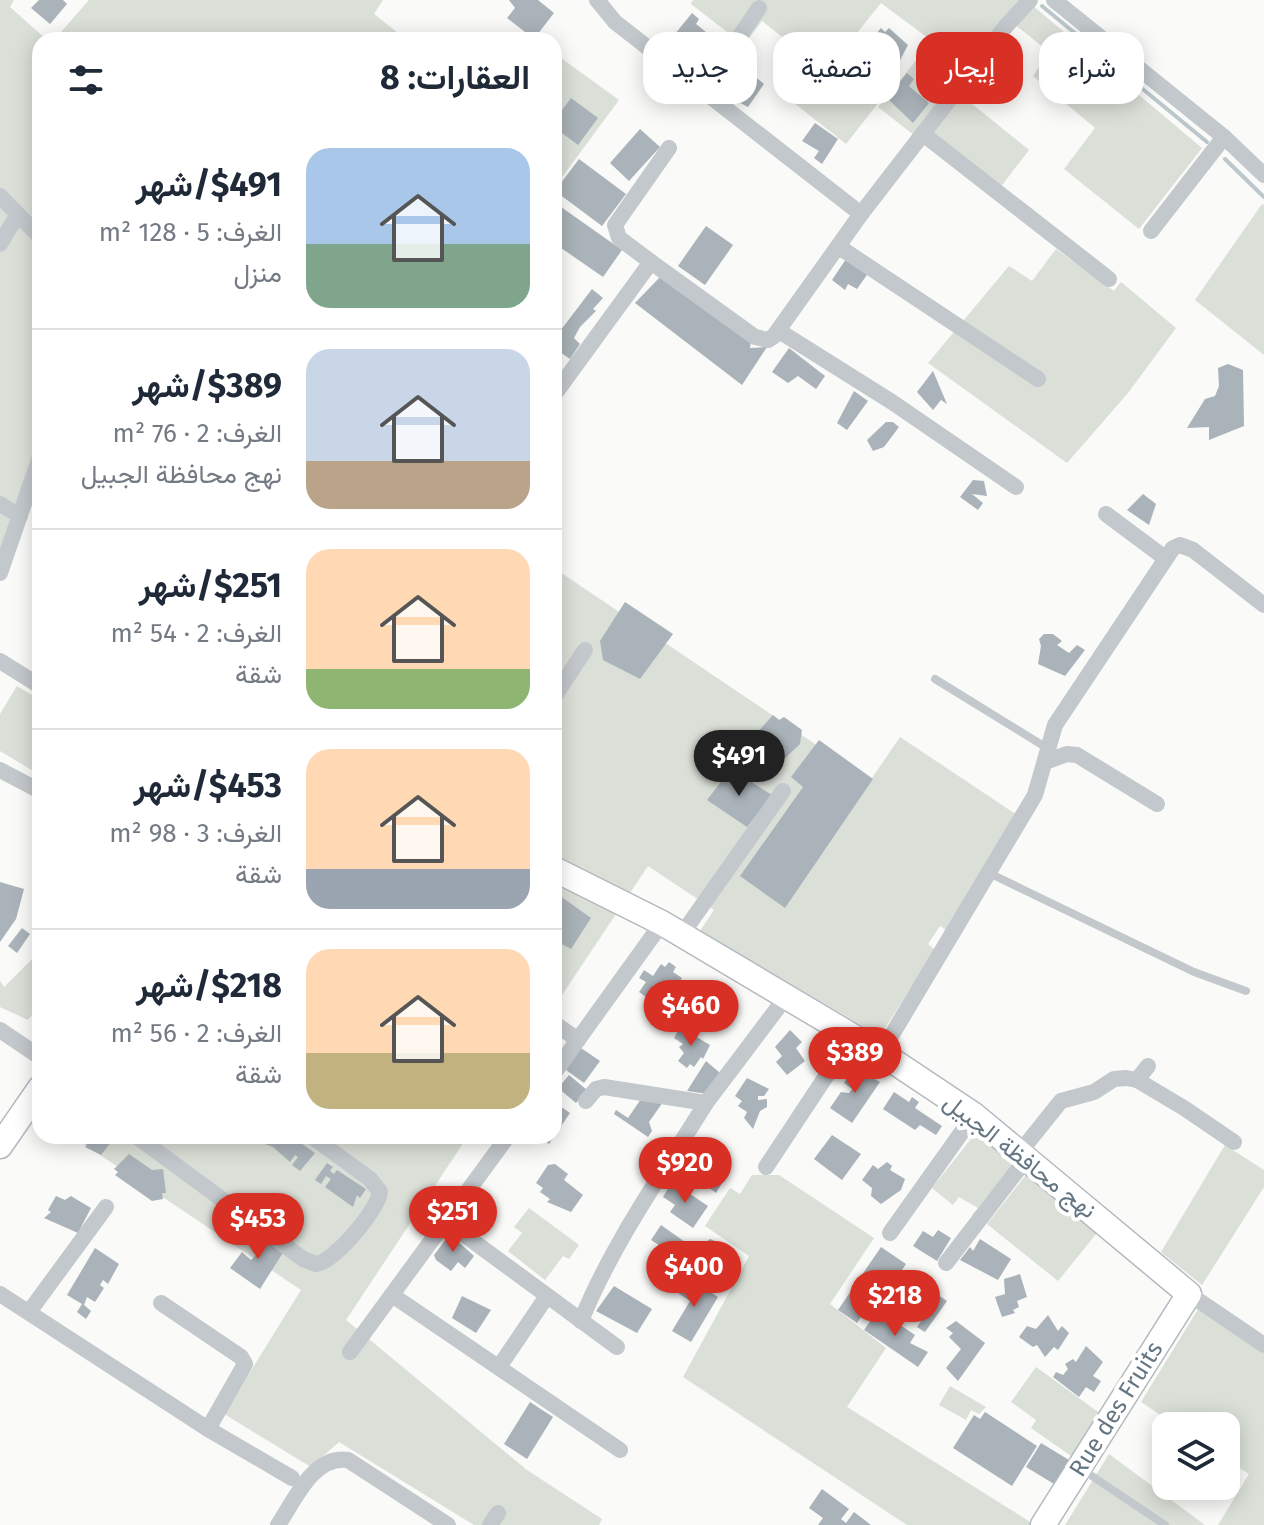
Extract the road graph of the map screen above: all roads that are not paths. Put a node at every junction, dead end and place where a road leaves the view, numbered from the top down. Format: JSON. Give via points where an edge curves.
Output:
{"nodes":[{"id":1,"x":597,"y":0,"type":"edge"},
{"id":2,"x":1030,"y":0,"type":"edge"},
{"id":3,"x":1054,"y":0,"type":"edge"},
{"id":4,"x":759,"y":8,"type":"dead end"},
{"id":5,"x":743,"y":32,"type":"edge"},
{"id":6,"x":643,"y":44,"type":"edge"},
{"id":7,"x":719,"y":104,"type":"edge"},
{"id":8,"x":923,"y":134,"type":"junction"},
{"id":9,"x":1224,"y":137,"type":"junction"},
{"id":10,"x":669,"y":148,"type":"dead end"},
{"id":11,"x":1264,"y":175,"type":"edge"},
{"id":12,"x":0,"y":196,"type":"edge"},
{"id":13,"x":18,"y":214,"type":"junction"},
{"id":14,"x":861,"y":214,"type":"junction"},
{"id":15,"x":32,"y":229,"type":"edge"},
{"id":16,"x":1151,"y":231,"type":"dead end"},
{"id":17,"x":0,"y":244,"type":"edge"},
{"id":18,"x":839,"y":247,"type":"junction"},
{"id":19,"x":651,"y":262,"type":"junction"},
{"id":20,"x":1109,"y":279,"type":"dead end"},
{"id":21,"x":779,"y":331,"type":"junction"},
{"id":22,"x":562,"y":372,"type":"edge"},
{"id":23,"x":1038,"y":379,"type":"dead end"},
{"id":24,"x":32,"y":481,"type":"edge"},
{"id":25,"x":1016,"y":487,"type":"dead end"},
{"id":26,"x":0,"y":504,"type":"edge"},
{"id":27,"x":1106,"y":514,"type":"dead end"},
{"id":28,"x":20,"y":516,"type":"junction"},
{"id":29,"x":1165,"y":558,"type":"junction"},
{"id":30,"x":0,"y":573,"type":"edge"},
{"id":31,"x":1264,"y":605,"type":"edge"},
{"id":32,"x":585,"y":650,"type":"dead end"},
{"id":33,"x":3,"y":668,"type":"edge"},
{"id":34,"x":935,"y":679,"type":"dead end"},
{"id":35,"x":32,"y":682,"type":"edge"},
{"id":36,"x":562,"y":685,"type":"edge"},
{"id":37,"x":1046,"y":755,"type":"junction"},
{"id":38,"x":0,"y":770,"type":"edge"},
{"id":39,"x":32,"y":787,"type":"edge"},
{"id":40,"x":783,"y":791,"type":"dead end"},
{"id":41,"x":1157,"y":804,"type":"dead end"},
{"id":42,"x":562,"y":873,"type":"edge"},
{"id":43,"x":991,"y":874,"type":"junction"},
{"id":44,"x":672,"y":929,"type":"junction"},
{"id":45,"x":1246,"y":991,"type":"dead end"},
{"id":46,"x":786,"y":997,"type":"junction"},
{"id":47,"x":562,"y":1029,"type":"edge"},
{"id":48,"x":0,"y":1030,"type":"edge"},
{"id":49,"x":852,"y":1037,"type":"junction"},
{"id":50,"x":578,"y":1040,"type":"junction"},
{"id":51,"x":32,"y":1052,"type":"edge"},
{"id":52,"x":881,"y":1053,"type":"junction"},
{"id":53,"x":562,"y":1062,"type":"edge"},
{"id":54,"x":1148,"y":1066,"type":"dead end"},
{"id":55,"x":1137,"y":1080,"type":"junction"},
{"id":56,"x":32,"y":1100,"type":"edge"},
{"id":57,"x":586,"y":1101,"type":"dead end"},
{"id":58,"x":706,"y":1103,"type":"junction"},
{"id":59,"x":974,"y":1115,"type":"junction"},
{"id":60,"x":1234,"y":1142,"type":"dead end"},
{"id":61,"x":147,"y":1144,"type":"edge"},
{"id":62,"x":322,"y":1144,"type":"edge"},
{"id":63,"x":502,"y":1144,"type":"edge"},
{"id":64,"x":0,"y":1146,"type":"edge"},
{"id":65,"x":1023,"y":1155,"type":"junction"},
{"id":66,"x":766,"y":1167,"type":"dead end"},
{"id":67,"x":106,"y":1207,"type":"dead end"},
{"id":68,"x":447,"y":1222,"type":"junction"},
{"id":69,"x":890,"y":1233,"type":"dead end"},
{"id":70,"x":946,"y":1263,"type":"dead end"},
{"id":71,"x":0,"y":1294,"type":"edge"},
{"id":72,"x":1189,"y":1294,"type":"junction"},
{"id":73,"x":392,"y":1295,"type":"junction"},
{"id":74,"x":547,"y":1296,"type":"junction"},
{"id":75,"x":161,"y":1303,"type":"dead end"},
{"id":76,"x":29,"y":1312,"type":"junction"},
{"id":77,"x":581,"y":1321,"type":"junction"},
{"id":78,"x":1264,"y":1345,"type":"edge"},
{"id":79,"x":617,"y":1347,"type":"dead end"},
{"id":80,"x":350,"y":1352,"type":"dead end"},
{"id":81,"x":499,"y":1367,"type":"junction"},
{"id":82,"x":208,"y":1429,"type":"junction"},
{"id":83,"x":620,"y":1450,"type":"dead end"},
{"id":84,"x":1079,"y":1468,"type":"junction"},
{"id":85,"x":292,"y":1478,"type":"dead end"},
{"id":86,"x":278,"y":1525,"type":"edge"},
{"id":87,"x":448,"y":1525,"type":"edge"},
{"id":88,"x":1043,"y":1525,"type":"edge"},
{"id":89,"x":1165,"y":1525,"type":"edge"}],
"edges":[{"from":1,"to":6,"type":"street"},
{"from":2,"to":8,"type":"street"},
{"from":3,"to":9,"type":"street"},
{"from":4,"to":5,"type":"street"},
{"from":7,"to":14,"type":"street"},
{"from":8,"to":14,"type":"street"},
{"from":8,"to":20,"type":"street"},
{"from":9,"to":11,"type":"street"},
{"from":9,"to":16,"type":"street"},
{"from":10,"to":19,"type":"street","via":[[615,225],[619,238]]},
{"from":12,"to":13,"type":"street"},
{"from":13,"to":15,"type":"street"},
{"from":13,"to":17,"type":"street"},
{"from":14,"to":18,"type":"street"},
{"from":18,"to":21,"type":"street"},
{"from":18,"to":23,"type":"street"},
{"from":19,"to":21,"type":"street","via":[[755,337],[768,340]]},
{"from":19,"to":22,"type":"street"},
{"from":21,"to":25,"type":"street"},
{"from":24,"to":28,"type":"street"},
{"from":26,"to":28,"type":"street"},
{"from":27,"to":29,"type":"street"},
{"from":28,"to":30,"type":"street"},
{"from":29,"to":31,"type":"street","via":[[1173,548],[1185,545]]},
{"from":29,"to":37,"type":"street","via":[[1055,725]]},
{"from":32,"to":36,"type":"street"},
{"from":33,"to":35,"type":"street"},
{"from":34,"to":37,"type":"lane"},
{"from":37,"to":41,"type":"street","via":[[1077,755]]},
{"from":37,"to":43,"type":"street","via":[[1035,795]]},
{"from":38,"to":39,"type":"street"},
{"from":40,"to":44,"type":"street"},
{"from":42,"to":44,"type":"street","name":"نهج محافظة الجبيل"},
{"from":43,"to":45,"type":"lane","via":[[1194,972]]},
{"from":43,"to":52,"type":"street"},
{"from":44,"to":46,"type":"street","name":"نهج محافظة الجبيل"},
{"from":44,"to":50,"type":"street"},
{"from":46,"to":49,"type":"street","name":"نهج محافظة الجبيل"},
{"from":46,"to":58,"type":"street"},
{"from":47,"to":50,"type":"street"},
{"from":48,"to":51,"type":"street"},
{"from":49,"to":52,"type":"street","name":"نهج محافظة الجبيل"},
{"from":49,"to":66,"type":"street"},
{"from":50,"to":53,"type":"street"},
{"from":52,"to":59,"type":"street","name":"نهج محافظة الجبيل"},
{"from":54,"to":55,"type":"street"},
{"from":55,"to":60,"type":"street"},
{"from":55,"to":65,"type":"street","via":[[1114,1079],[1094,1092],[1061,1101]]},
{"from":56,"to":64,"type":"street"},
{"from":57,"to":58,"type":"street","via":[[604,1087]]},
{"from":58,"to":77,"type":"street","via":[[599,1280]]},
{"from":59,"to":65,"type":"street","name":"نهج محافظة الجبيل"},
{"from":59,"to":69,"type":"street"},
{"from":61,"to":62,"type":"street","via":[[316,1264],[335,1256],[380,1197],[370,1179]]},
{"from":63,"to":68,"type":"street"},
{"from":65,"to":70,"type":"street"},
{"from":65,"to":72,"type":"street","name":"نهج محافظة الجبيل"},
{"from":67,"to":76,"type":"street"},
{"from":68,"to":73,"type":"street"},
{"from":68,"to":74,"type":"street"},
{"from":71,"to":76,"type":"street"},
{"from":72,"to":78,"type":"street","name":"نهج محافظة الجبيل"},
{"from":72,"to":84,"type":"street","name":"Rue des Fruits"},
{"from":73,"to":80,"type":"street"},
{"from":73,"to":81,"type":"street"},
{"from":74,"to":77,"type":"street"},
{"from":74,"to":81,"type":"street"},
{"from":75,"to":82,"type":"street","via":[[245,1364]]},
{"from":76,"to":82,"type":"street"},
{"from":77,"to":79,"type":"street"},
{"from":81,"to":83,"type":"street"},
{"from":82,"to":85,"type":"street"},
{"from":84,"to":88,"type":"street","name":"Rue des Fruits"},
{"from":84,"to":89,"type":"lane"},
{"from":86,"to":87,"type":"street","via":[[316,1469],[339,1459]]}]}
